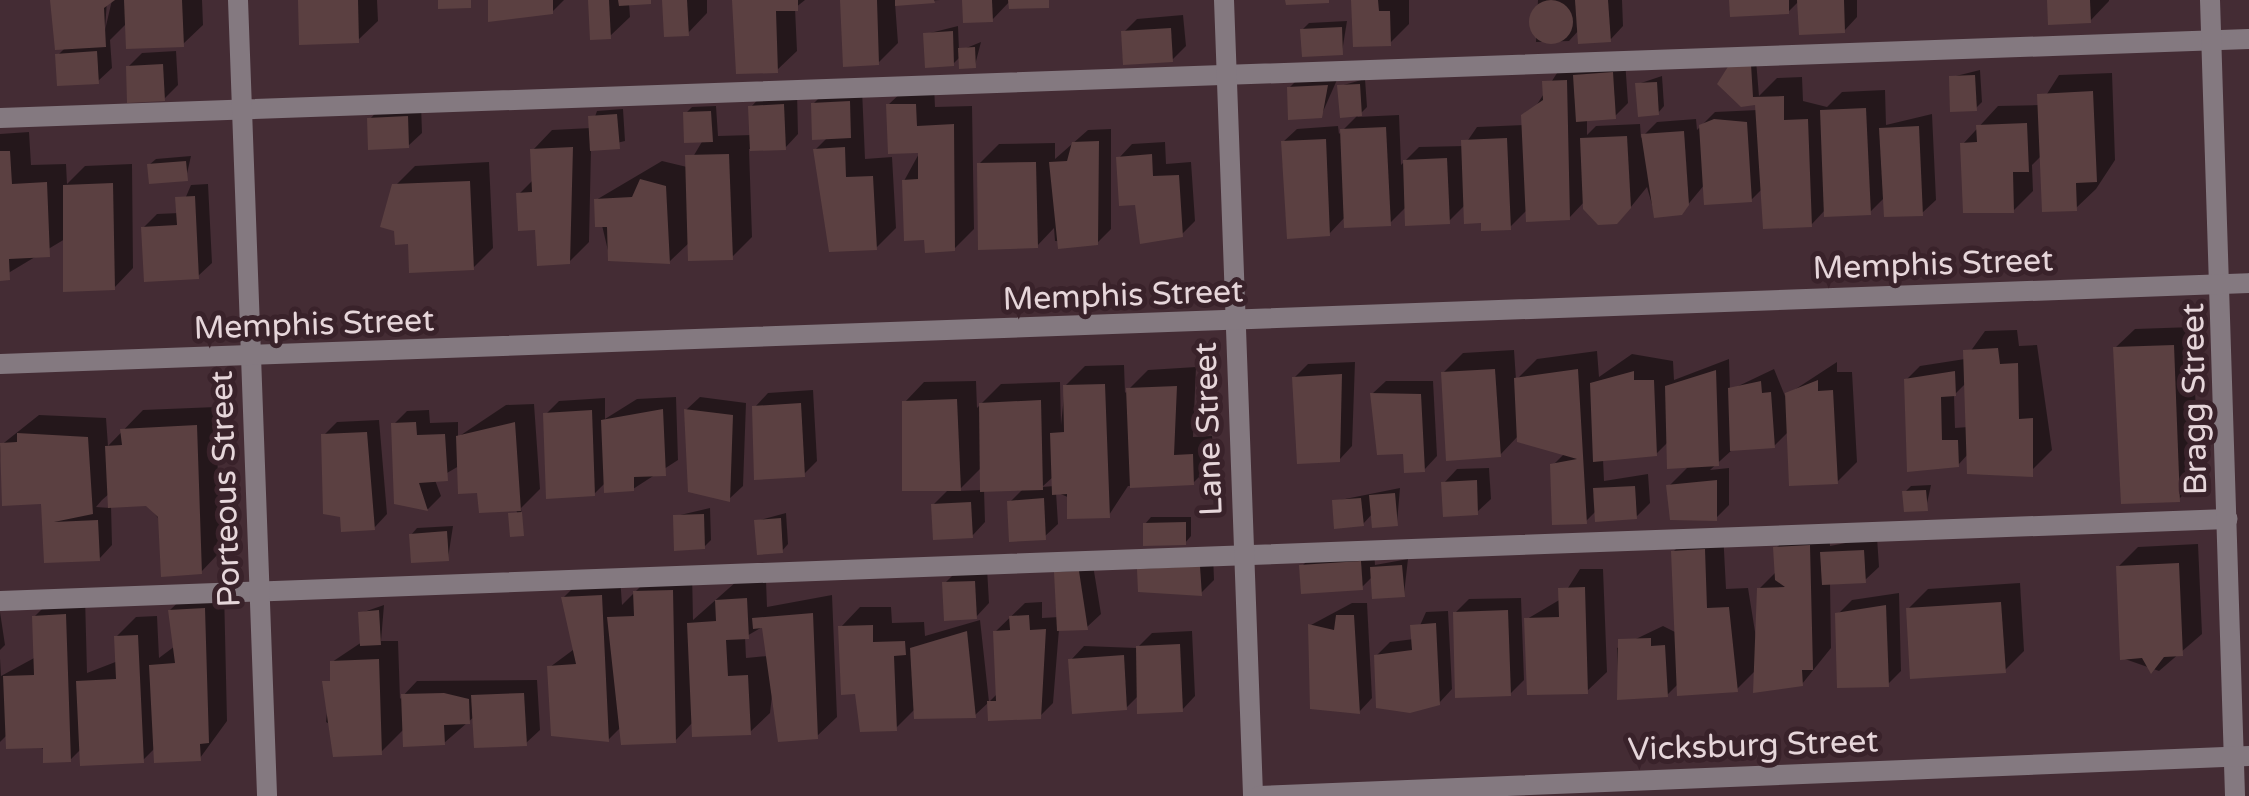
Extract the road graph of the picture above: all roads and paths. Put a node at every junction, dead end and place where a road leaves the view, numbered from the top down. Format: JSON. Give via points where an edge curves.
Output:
{"nodes":[{"id":1,"x":238,"y":0,"type":"edge"},
{"id":2,"x":1224,"y":0,"type":"edge"},
{"id":3,"x":2210,"y":0,"type":"edge"},
{"id":4,"x":2249,"y":38,"type":"edge"},
{"id":5,"x":2212,"y":40,"type":"junction"},
{"id":6,"x":1226,"y":77,"type":"junction"},
{"id":7,"x":242,"y":108,"type":"junction"},
{"id":8,"x":0,"y":118,"type":"edge"},
{"id":9,"x":2249,"y":283,"type":"edge"},
{"id":10,"x":2222,"y":284,"type":"junction"},
{"id":11,"x":1235,"y":322,"type":"junction"},
{"id":12,"x":251,"y":358,"type":"junction"},
{"id":13,"x":0,"y":364,"type":"edge"},
{"id":14,"x":2227,"y":519,"type":"junction"},
{"id":15,"x":1244,"y":554,"type":"junction"},
{"id":16,"x":260,"y":591,"type":"junction"},
{"id":17,"x":0,"y":601,"type":"edge"},
{"id":18,"x":2241,"y":756,"type":"edge"},
{"id":19,"x":267,"y":796,"type":"edge"},
{"id":20,"x":1256,"y":796,"type":"edge"},
{"id":21,"x":2234,"y":796,"type":"edge"}],
"edges":[{"from":1,"to":7,"type":"street","name":"Porteous Street"},
{"from":2,"to":6,"type":"street","name":"Lane Street"},
{"from":3,"to":5,"type":"street","name":"Bragg Street"},
{"from":4,"to":5,"type":"street"},
{"from":5,"to":6,"type":"street"},
{"from":5,"to":10,"type":"street","name":"Bragg Street"},
{"from":6,"to":7,"type":"street"},
{"from":6,"to":11,"type":"street","name":"Lane Street"},
{"from":7,"to":8,"type":"street"},
{"from":7,"to":12,"type":"street","name":"Porteous Street"},
{"from":9,"to":10,"type":"street","name":"Memphis Street"},
{"from":10,"to":11,"type":"street","name":"Memphis Street"},
{"from":10,"to":14,"type":"street","name":"Bragg Street"},
{"from":11,"to":12,"type":"street","name":"Memphis Street"},
{"from":11,"to":15,"type":"street","name":"Lane Street"},
{"from":12,"to":13,"type":"street","name":"Memphis Street"},
{"from":12,"to":16,"type":"street","name":"Porteous Street"},
{"from":14,"to":15,"type":"street"},
{"from":14,"to":18,"type":"street","name":"Bragg Street"},
{"from":15,"to":16,"type":"street"},
{"from":15,"to":20,"type":"street","name":"Lane Street"},
{"from":16,"to":17,"type":"street"},
{"from":16,"to":19,"type":"street","name":"Porteous Street"},
{"from":18,"to":20,"type":"street","name":"Vicksburg Street"},
{"from":18,"to":21,"type":"street","name":"Bragg Street"}]}
